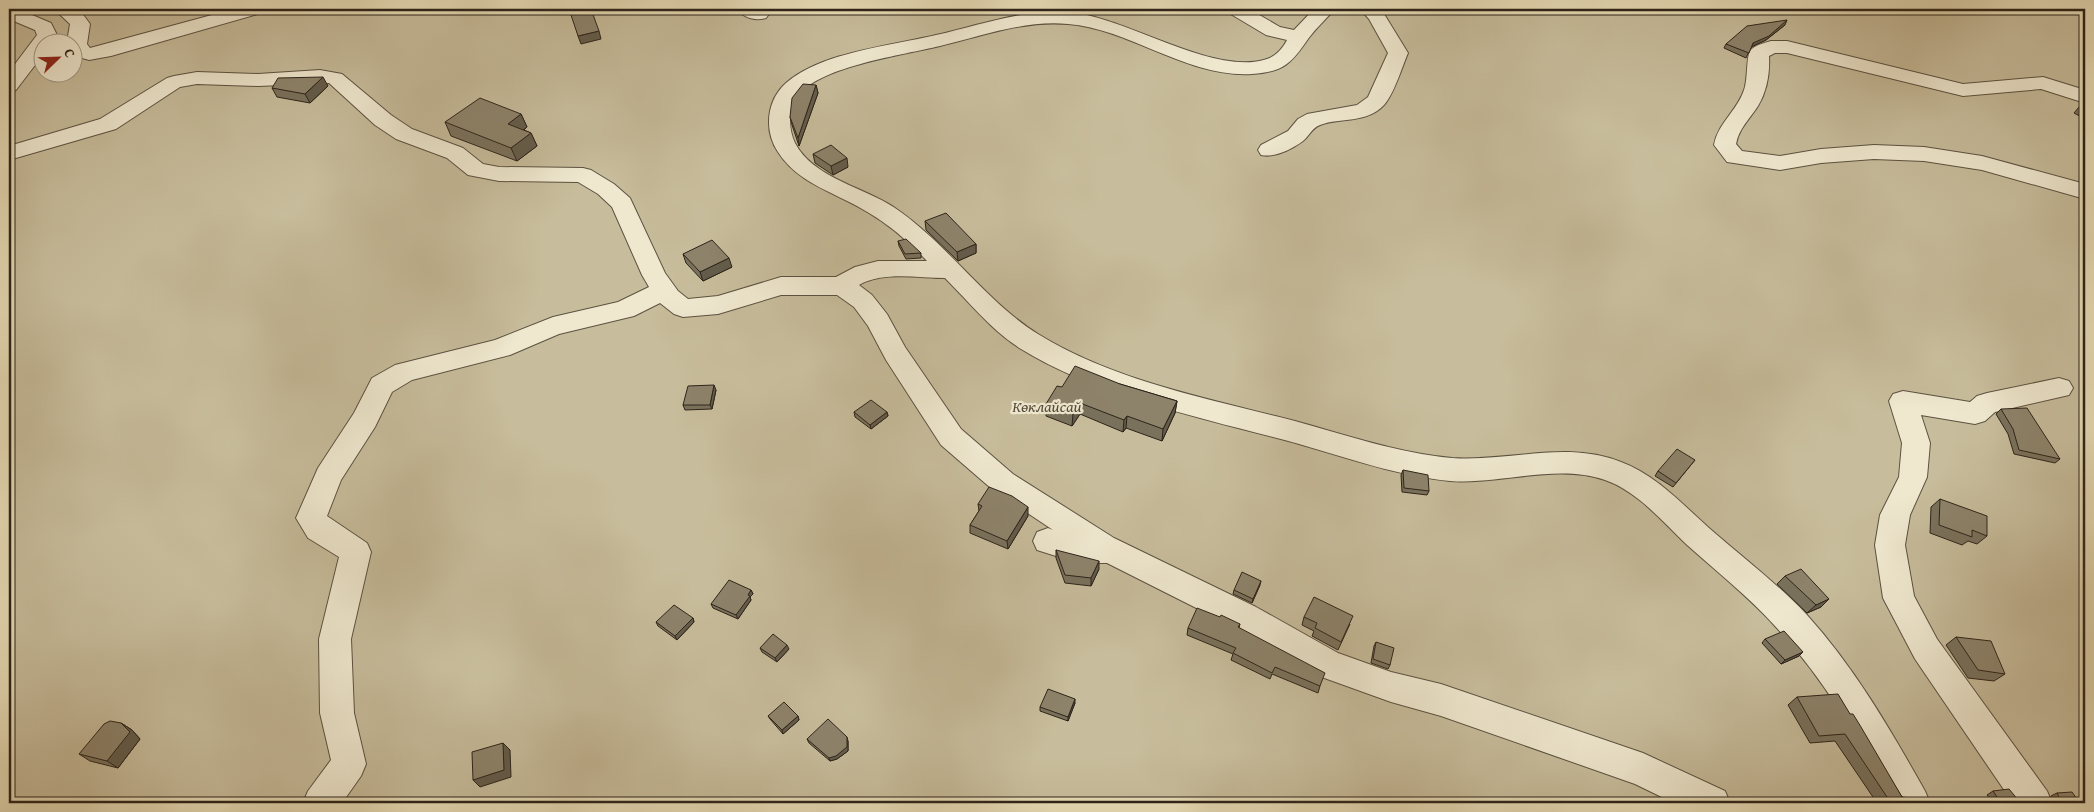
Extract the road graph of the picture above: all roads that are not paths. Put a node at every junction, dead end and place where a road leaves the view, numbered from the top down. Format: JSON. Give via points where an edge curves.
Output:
{"nodes":[{"id":1,"x":64,"y":9,"type":"edge"},
{"id":2,"x":254,"y":9,"type":"edge"},
{"id":3,"x":1236,"y":9,"type":"edge"},
{"id":4,"x":1325,"y":9,"type":"edge"},
{"id":5,"x":1370,"y":9,"type":"edge"},
{"id":6,"x":9,"y":12,"type":"edge"},
{"id":7,"x":46,"y":32,"type":"edge"},
{"id":8,"x":1299,"y":37,"type":"junction"},
{"id":9,"x":32,"y":57,"type":"edge"},
{"id":10,"x":9,"y":86,"type":"edge"},
{"id":11,"x":2085,"y":97,"type":"edge"},
{"id":12,"x":1269,"y":150,"type":"dead end"},
{"id":13,"x":9,"y":152,"type":"edge"},
{"id":14,"x":2085,"y":192,"type":"edge"},
{"id":15,"x":952,"y":270,"type":"junction"},
{"id":16,"x":842,"y":286,"type":"junction"},
{"id":17,"x":664,"y":290,"type":"junction"},
{"id":18,"x":2059,"y":388,"type":"dead end"},
{"id":19,"x":1048,"y":541,"type":"dead end"},
{"id":20,"x":1110,"y":550,"type":"junction"},
{"id":21,"x":321,"y":803,"type":"edge"},
{"id":22,"x":1712,"y":803,"type":"edge"},
{"id":23,"x":1912,"y":803,"type":"edge"},
{"id":24,"x":2034,"y":803,"type":"edge"}],
"edges":[{"from":1,"to":2,"type":"street","via":[[72,13],[80,24],[77,44],[80,51],[89,54]]},
{"from":3,"to":8,"type":"street","via":[[1273,31]]},
{"from":4,"to":8,"type":"street"},
{"from":5,"to":12,"type":"street","via":[[1398,53],[1377,100],[1365,110],[1315,119],[1296,136]]},
{"from":6,"to":7,"type":"street","via":[[44,26]]},
{"from":8,"to":15,"type":"street","via":[[1285,59],[1251,68],[1211,63],[1117,29],[1076,19],[1027,19],[861,59],[802,80],[787,94],[780,108],[781,140],[793,158],[833,186],[866,200],[888,215]]},
{"from":9,"to":10,"type":"street"},
{"from":11,"to":14,"type":"street","via":[[2043,83],[1963,90],[1787,47],[1771,47],[1759,53],[1759,78],[1755,90],[1744,111],[1730,125],[1724,145],[1735,157],[1780,163],[1874,152],[1924,154],[1982,163]]},
{"from":13,"to":17,"type":"street","via":[[108,124],[174,82],[197,78],[334,78],[404,134],[455,154],[476,170],[499,174],[583,175],[606,189],[622,203]]},
{"from":15,"to":16,"type":"street","via":[[860,273]]},
{"from":15,"to":23,"type":"street","via":[[1005,325],[1036,345],[1092,372],[1174,400],[1360,452],[1446,468],[1475,470],[1551,463],[1582,464],[1612,470],[1646,489],[1796,625],[1865,717]]},
{"from":16,"to":17,"type":"street","via":[[781,286],[718,305],[683,308]]},
{"from":16,"to":20,"type":"street","via":[[863,301],[878,321],[895,353],[951,437],[1003,482]]},
{"from":17,"to":21,"type":"street","via":[[625,310],[553,326],[501,348],[404,372],[382,385],[365,419],[328,476],[311,518],[319,530],[356,552],[335,639],[338,713],[349,764]]},
{"from":18,"to":24,"type":"street","via":[[1986,403],[1975,413],[1903,401],[1916,444],[1913,477],[1895,516],[1890,545],[1899,598],[1926,649]]},
{"from":19,"to":20,"type":"street","via":[[1091,553]]},
{"from":20,"to":22,"type":"street","via":[[1245,617],[1328,664],[1644,770]]}]}
